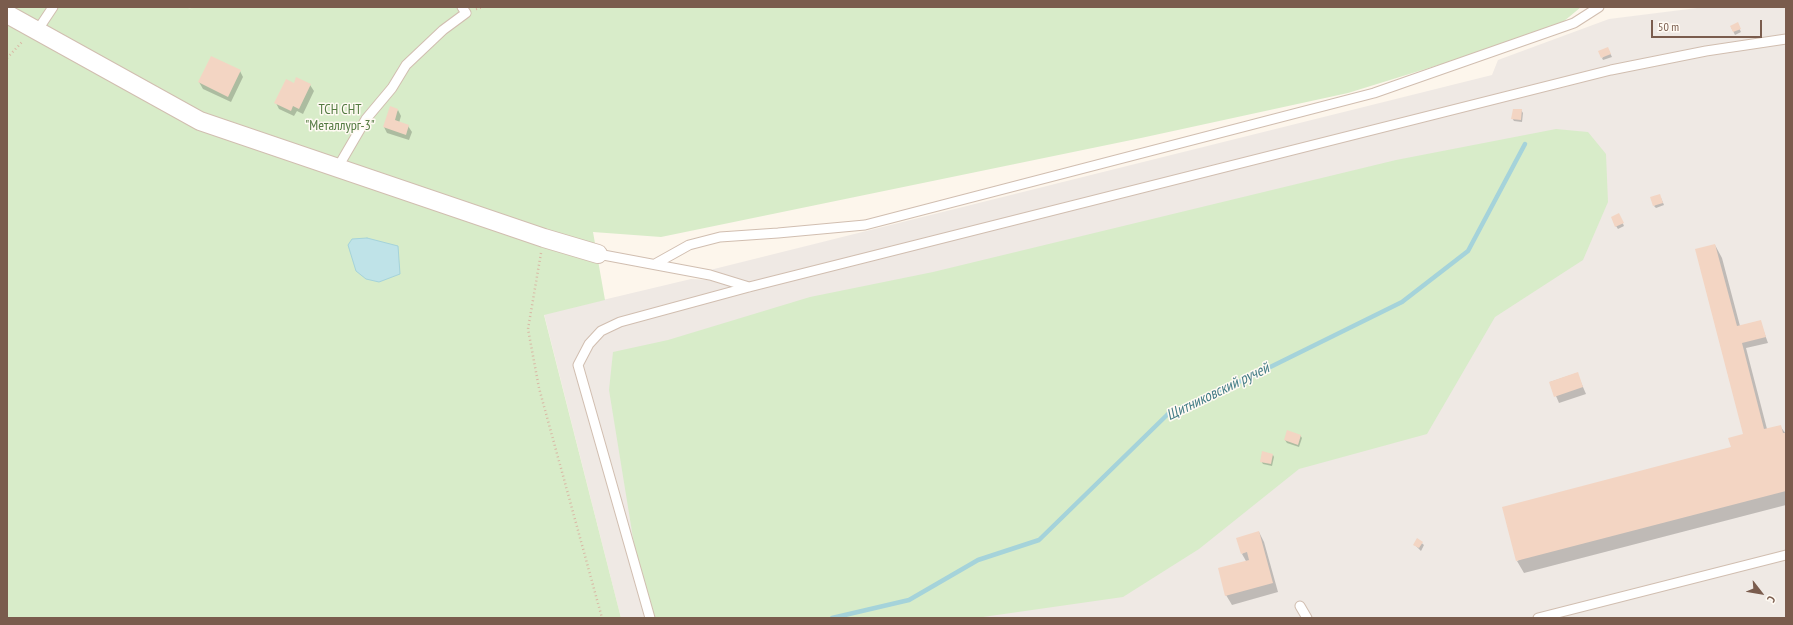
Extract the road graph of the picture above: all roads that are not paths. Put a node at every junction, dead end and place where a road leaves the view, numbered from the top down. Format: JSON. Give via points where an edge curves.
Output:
{"nodes":[{"id":1,"x":53,"y":7,"type":"edge"},
{"id":2,"x":462,"y":7,"type":"edge"},
{"id":3,"x":1599,"y":7,"type":"edge"},
{"id":4,"x":7,"y":14,"type":"edge"},
{"id":5,"x":36,"y":31,"type":"junction"},
{"id":6,"x":1786,"y":40,"type":"edge"},
{"id":7,"x":338,"y":167,"type":"junction"},
{"id":8,"x":598,"y":254,"type":"joint"},
{"id":9,"x":655,"y":264,"type":"junction"},
{"id":10,"x":749,"y":287,"type":"junction"},
{"id":11,"x":1786,"y":555,"type":"edge"},
{"id":12,"x":1300,"y":606,"type":"dead end"},
{"id":13,"x":650,"y":618,"type":"edge"},
{"id":14,"x":1307,"y":618,"type":"edge"},
{"id":15,"x":1538,"y":618,"type":"edge"}],
"edges":[{"from":1,"to":5,"type":"lane"},
{"from":2,"to":7,"type":"lane","via":[[466,13],[443,30],[406,65],[392,88],[366,119]]},
{"from":3,"to":9,"type":"lane","via":[[1574,23],[1374,94],[865,225],[720,237],[689,245]]},
{"from":4,"to":5,"type":"street"},
{"from":5,"to":7,"type":"street","via":[[200,121]]},
{"from":6,"to":10,"type":"lane","via":[[1706,51],[1611,70]]},
{"from":7,"to":8,"type":"street"},
{"from":8,"to":9,"type":"lane"},
{"from":9,"to":10,"type":"lane","via":[[710,275]]},
{"from":10,"to":13,"type":"lane","via":[[620,322],[601,331],[589,344],[578,365]]},
{"from":11,"to":15,"type":"lane"},
{"from":12,"to":14,"type":"lane"}]}
